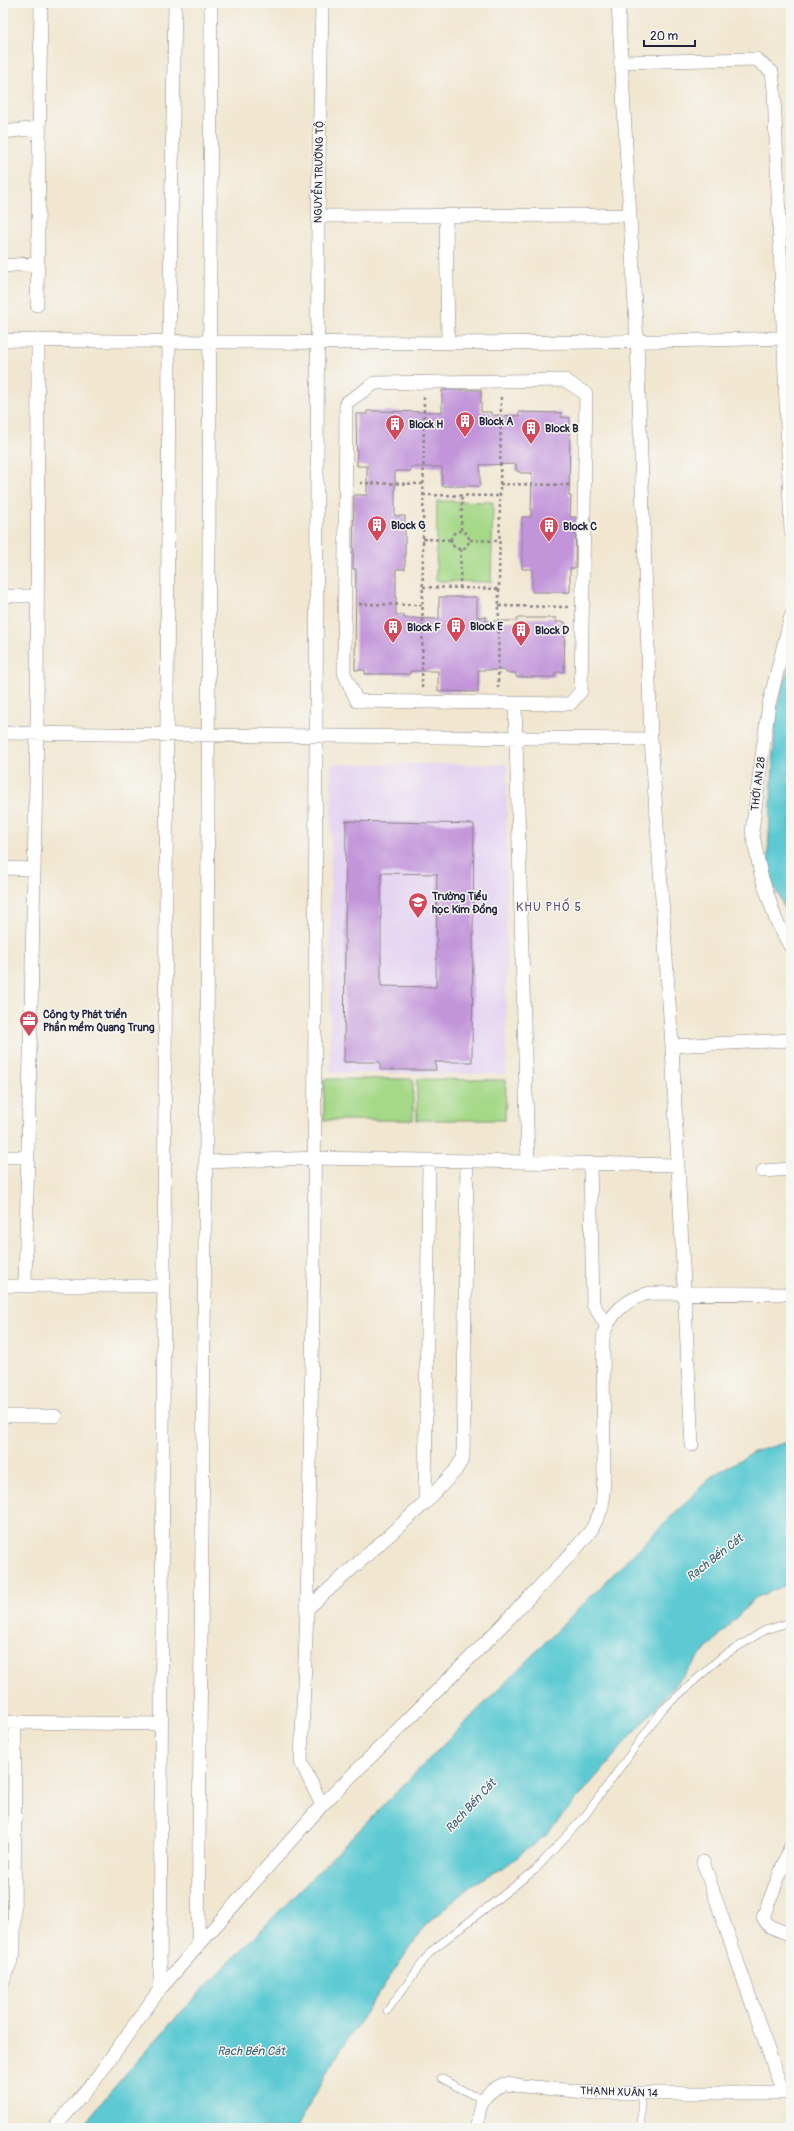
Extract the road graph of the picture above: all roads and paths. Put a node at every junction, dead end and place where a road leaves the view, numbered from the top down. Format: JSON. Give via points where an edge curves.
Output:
{"nodes":[{"id":1,"x":41,"y":3,"type":"edge"},
{"id":2,"x":175,"y":3,"type":"edge"},
{"id":3,"x":211,"y":3,"type":"edge"},
{"id":4,"x":322,"y":3,"type":"edge"},
{"id":5,"x":618,"y":3,"type":"edge"},
{"id":6,"x":620,"y":62,"type":"junction"},
{"id":7,"x":38,"y":128,"type":"junction"},
{"id":8,"x":3,"y":132,"type":"edge"},
{"id":9,"x":630,"y":215,"type":"junction"},
{"id":10,"x":318,"y":216,"type":"junction"},
{"id":11,"x":446,"y":216,"type":"junction"},
{"id":12,"x":38,"y":263,"type":"junction"},
{"id":13,"x":3,"y":266,"type":"edge"},
{"id":14,"x":38,"y":305,"type":"dead end"},
{"id":15,"x":783,"y":338,"type":"junction"},
{"id":16,"x":3,"y":340,"type":"edge"},
{"id":17,"x":38,"y":340,"type":"junction"},
{"id":18,"x":169,"y":342,"type":"junction"},
{"id":19,"x":212,"y":342,"type":"junction"},
{"id":20,"x":318,"y":342,"type":"junction"},
{"id":21,"x":448,"y":342,"type":"junction"},
{"id":22,"x":637,"y":342,"type":"junction"},
{"id":23,"x":501,"y":381,"type":"junction"},
{"id":24,"x":424,"y":382,"type":"junction"},
{"id":25,"x":345,"y":483,"type":"junction"},
{"id":26,"x":424,"y":484,"type":"junction"},
{"id":27,"x":500,"y":484,"type":"junction"},
{"id":28,"x":584,"y":486,"type":"junction"},
{"id":29,"x":423,"y":495,"type":"junction"},
{"id":30,"x":462,"y":496,"type":"junction"},
{"id":31,"x":500,"y":496,"type":"junction"},
{"id":32,"x":461,"y":530,"type":"junction"},
{"id":33,"x":791,"y":532,"type":"edge"},
{"id":34,"x":423,"y":539,"type":"junction"},
{"id":35,"x":451,"y":540,"type":"junction"},
{"id":36,"x":470,"y":540,"type":"junction"},
{"id":37,"x":500,"y":541,"type":"junction"},
{"id":38,"x":461,"y":549,"type":"junction"},
{"id":39,"x":423,"y":588,"type":"junction"},
{"id":40,"x":460,"y":588,"type":"junction"},
{"id":41,"x":500,"y":589,"type":"junction"},
{"id":42,"x":3,"y":596,"type":"edge"},
{"id":43,"x":37,"y":596,"type":"junction"},
{"id":44,"x":344,"y":604,"type":"junction"},
{"id":45,"x":423,"y":605,"type":"junction"},
{"id":46,"x":499,"y":606,"type":"junction"},
{"id":47,"x":582,"y":608,"type":"junction"},
{"id":48,"x":791,"y":616,"type":"edge"},
{"id":49,"x":422,"y":702,"type":"junction"},
{"id":50,"x":498,"y":704,"type":"junction"},
{"id":51,"x":515,"y":704,"type":"junction"},
{"id":52,"x":3,"y":733,"type":"edge"},
{"id":53,"x":37,"y":733,"type":"junction"},
{"id":54,"x":316,"y":735,"type":"junction"},
{"id":55,"x":167,"y":736,"type":"junction"},
{"id":56,"x":209,"y":736,"type":"junction"},
{"id":57,"x":514,"y":738,"type":"junction"},
{"id":58,"x":651,"y":739,"type":"junction"},
{"id":59,"x":3,"y":868,"type":"edge"},
{"id":60,"x":34,"y":869,"type":"junction"},
{"id":61,"x":791,"y":948,"type":"edge"},
{"id":62,"x":791,"y":1040,"type":"edge"},
{"id":63,"x":672,"y":1046,"type":"junction"},
{"id":64,"x":3,"y":1158,"type":"edge"},
{"id":65,"x":28,"y":1158,"type":"junction"},
{"id":66,"x":315,"y":1158,"type":"junction"},
{"id":67,"x":429,"y":1160,"type":"junction"},
{"id":68,"x":467,"y":1161,"type":"junction"},
{"id":69,"x":206,"y":1162,"type":"junction"},
{"id":70,"x":528,"y":1162,"type":"junction"},
{"id":71,"x":590,"y":1164,"type":"junction"},
{"id":72,"x":678,"y":1165,"type":"junction"},
{"id":73,"x":791,"y":1169,"type":"edge"},
{"id":74,"x":763,"y":1171,"type":"dead end"},
{"id":75,"x":3,"y":1286,"type":"edge"},
{"id":76,"x":25,"y":1286,"type":"junction"},
{"id":77,"x":164,"y":1286,"type":"junction"},
{"id":78,"x":684,"y":1293,"type":"junction"},
{"id":79,"x":791,"y":1294,"type":"edge"},
{"id":80,"x":606,"y":1325,"type":"junction"},
{"id":81,"x":3,"y":1416,"type":"edge"},
{"id":82,"x":55,"y":1416,"type":"dead end"},
{"id":83,"x":692,"y":1445,"type":"dead end"},
{"id":84,"x":425,"y":1503,"type":"junction"},
{"id":85,"x":307,"y":1609,"type":"junction"},
{"id":86,"x":791,"y":1622,"type":"edge"},
{"id":87,"x":9,"y":1722,"type":"edge"},
{"id":88,"x":161,"y":1724,"type":"junction"},
{"id":89,"x":322,"y":1805,"type":"junction"},
{"id":90,"x":791,"y":1845,"type":"edge"},
{"id":91,"x":9,"y":1852,"type":"edge"},
{"id":92,"x":703,"y":1862,"type":"dead end"},
{"id":93,"x":791,"y":1935,"type":"edge"},
{"id":94,"x":198,"y":1945,"type":"junction"},
{"id":95,"x":3,"y":1981,"type":"edge"},
{"id":96,"x":160,"y":1989,"type":"junction"},
{"id":97,"x":387,"y":2011,"type":"dead end"},
{"id":98,"x":441,"y":2078,"type":"dead end"},
{"id":99,"x":641,"y":2093,"type":"junction"},
{"id":100,"x":787,"y":2093,"type":"edge"},
{"id":101,"x":483,"y":2098,"type":"junction"},
{"id":102,"x":54,"y":2128,"type":"edge"},
{"id":103,"x":478,"y":2128,"type":"edge"},
{"id":104,"x":641,"y":2128,"type":"edge"}],
"edges":[{"from":1,"to":7,"type":"street"},
{"from":2,"to":18,"type":"street"},
{"from":3,"to":19,"type":"street"},
{"from":4,"to":10,"type":"street","name":"NGUYỄN TRƯỜNG TỘ"},
{"from":5,"to":6,"type":"street"},
{"from":6,"to":9,"type":"street"},
{"from":6,"to":15,"type":"street","via":[[756,59],[772,72]]},
{"from":7,"to":8,"type":"street"},
{"from":7,"to":12,"type":"street"},
{"from":9,"to":11,"type":"street"},
{"from":9,"to":22,"type":"street"},
{"from":10,"to":11,"type":"street"},
{"from":10,"to":20,"type":"street","name":"NGUYỄN TRƯỜNG TỘ"},
{"from":11,"to":21,"type":"street"},
{"from":12,"to":13,"type":"street"},
{"from":12,"to":14,"type":"street"},
{"from":15,"to":22,"type":"street"},
{"from":15,"to":33,"type":"street"},
{"from":16,"to":17,"type":"street"},
{"from":17,"to":18,"type":"street"},
{"from":17,"to":43,"type":"street"},
{"from":18,"to":19,"type":"street"},
{"from":18,"to":55,"type":"street"},
{"from":19,"to":20,"type":"street"},
{"from":19,"to":56,"type":"street"},
{"from":20,"to":21,"type":"street"},
{"from":20,"to":54,"type":"street","name":"NGUYỄN TRƯỜNG TỘ"},
{"from":21,"to":22,"type":"street"},
{"from":22,"to":58,"type":"street"},
{"from":23,"to":24,"type":"street"},
{"from":23,"to":27,"type":"path"},
{"from":23,"to":28,"type":"street","via":[[565,380],[586,394]]},
{"from":24,"to":25,"type":"street","via":[[375,383],[346,403]]},
{"from":24,"to":26,"type":"path"},
{"from":25,"to":26,"type":"path"},
{"from":25,"to":44,"type":"street"},
{"from":26,"to":29,"type":"path"},
{"from":27,"to":28,"type":"path"},
{"from":27,"to":31,"type":"path"},
{"from":28,"to":47,"type":"street"},
{"from":29,"to":30,"type":"path"},
{"from":29,"to":34,"type":"path"},
{"from":30,"to":31,"type":"path"},
{"from":30,"to":32,"type":"path"},
{"from":31,"to":37,"type":"path"},
{"from":32,"to":35,"type":"path","via":[[456,532]]},
{"from":32,"to":36,"type":"path","via":[[467,533]]},
{"from":34,"to":35,"type":"path"},
{"from":34,"to":39,"type":"path"},
{"from":35,"to":38,"type":"path","via":[[453,546]]},
{"from":36,"to":37,"type":"path"},
{"from":36,"to":38,"type":"path","via":[[467,546]]},
{"from":37,"to":41,"type":"path"},
{"from":38,"to":40,"type":"path"},
{"from":39,"to":40,"type":"path"},
{"from":39,"to":45,"type":"path"},
{"from":40,"to":41,"type":"path"},
{"from":41,"to":46,"type":"path"},
{"from":42,"to":43,"type":"street"},
{"from":43,"to":53,"type":"street"},
{"from":44,"to":45,"type":"path"},
{"from":44,"to":49,"type":"street","via":[[344,673],[358,701]]},
{"from":45,"to":49,"type":"path"},
{"from":46,"to":47,"type":"path"},
{"from":46,"to":50,"type":"path"},
{"from":47,"to":51,"type":"street","via":[[581,691],[570,704]]},
{"from":48,"to":61,"type":"street","name":"THỚI AN 28","via":[[769,704],[752,831],[768,899]]},
{"from":49,"to":50,"type":"street"},
{"from":50,"to":51,"type":"street"},
{"from":51,"to":57,"type":"street"},
{"from":52,"to":53,"type":"street"},
{"from":53,"to":55,"type":"street"},
{"from":53,"to":60,"type":"street"},
{"from":54,"to":56,"type":"street"},
{"from":54,"to":57,"type":"street"},
{"from":54,"to":66,"type":"street","name":"NGUYỄN TRƯỜNG TỘ"},
{"from":55,"to":56,"type":"street"},
{"from":55,"to":77,"type":"street"},
{"from":56,"to":69,"type":"street"},
{"from":57,"to":58,"type":"street"},
{"from":57,"to":70,"type":"street"},
{"from":58,"to":63,"type":"street"},
{"from":59,"to":60,"type":"street"},
{"from":60,"to":65,"type":"street"},
{"from":62,"to":63,"type":"street"},
{"from":63,"to":72,"type":"street"},
{"from":64,"to":65,"type":"street"},
{"from":65,"to":76,"type":"street"},
{"from":66,"to":67,"type":"street"},
{"from":66,"to":69,"type":"street"},
{"from":66,"to":85,"type":"street","name":"NGUYỄN TRƯỜNG TỘ"},
{"from":67,"to":68,"type":"street"},
{"from":67,"to":84,"type":"street"},
{"from":68,"to":70,"type":"street"},
{"from":68,"to":84,"type":"street","via":[[463,1458],[455,1471]]},
{"from":69,"to":94,"type":"street"},
{"from":70,"to":71,"type":"street"},
{"from":71,"to":72,"type":"street"},
{"from":71,"to":80,"type":"street","via":[[593,1304]]},
{"from":72,"to":78,"type":"street"},
{"from":73,"to":74,"type":"street"},
{"from":75,"to":76,"type":"street"},
{"from":76,"to":77,"type":"street"},
{"from":77,"to":88,"type":"street"},
{"from":78,"to":79,"type":"street"},
{"from":78,"to":80,"type":"street","via":[[650,1293],[636,1296],[623,1304]]},
{"from":78,"to":83,"type":"street"},
{"from":80,"to":89,"type":"street","via":[[603,1337],[604,1479],[602,1508],[592,1528],[573,1552],[483,1645]]},
{"from":81,"to":82,"type":"street"},
{"from":84,"to":85,"type":"street"},
{"from":85,"to":89,"type":"street","name":"NGUYỄN TRƯỜNG TỘ","via":[[301,1762]]},
{"from":86,"to":97,"type":"lane","via":[[766,1630],[720,1658],[663,1710],[584,1817],[535,1870],[431,1951]]},
{"from":87,"to":88,"type":"street"},
{"from":87,"to":91,"type":"street"},
{"from":88,"to":96,"type":"street"},
{"from":89,"to":94,"type":"street"},
{"from":90,"to":93,"type":"street","via":[[763,1917],[769,1926]]},
{"from":91,"to":95,"type":"street","via":[[14,1953]]},
{"from":92,"to":100,"type":"street"},
{"from":94,"to":96,"type":"street"},
{"from":96,"to":102,"type":"street","via":[[95,2080]]},
{"from":98,"to":101,"type":"lane","via":[[472,2095]]},
{"from":99,"to":100,"type":"street","name":"THẠNH XUÂN 14"},
{"from":99,"to":101,"type":"street","name":"THẠNH XUÂN 14","via":[[595,2093],[504,2084]]},
{"from":99,"to":104,"type":"lane"},
{"from":101,"to":103,"type":"street"}]}
